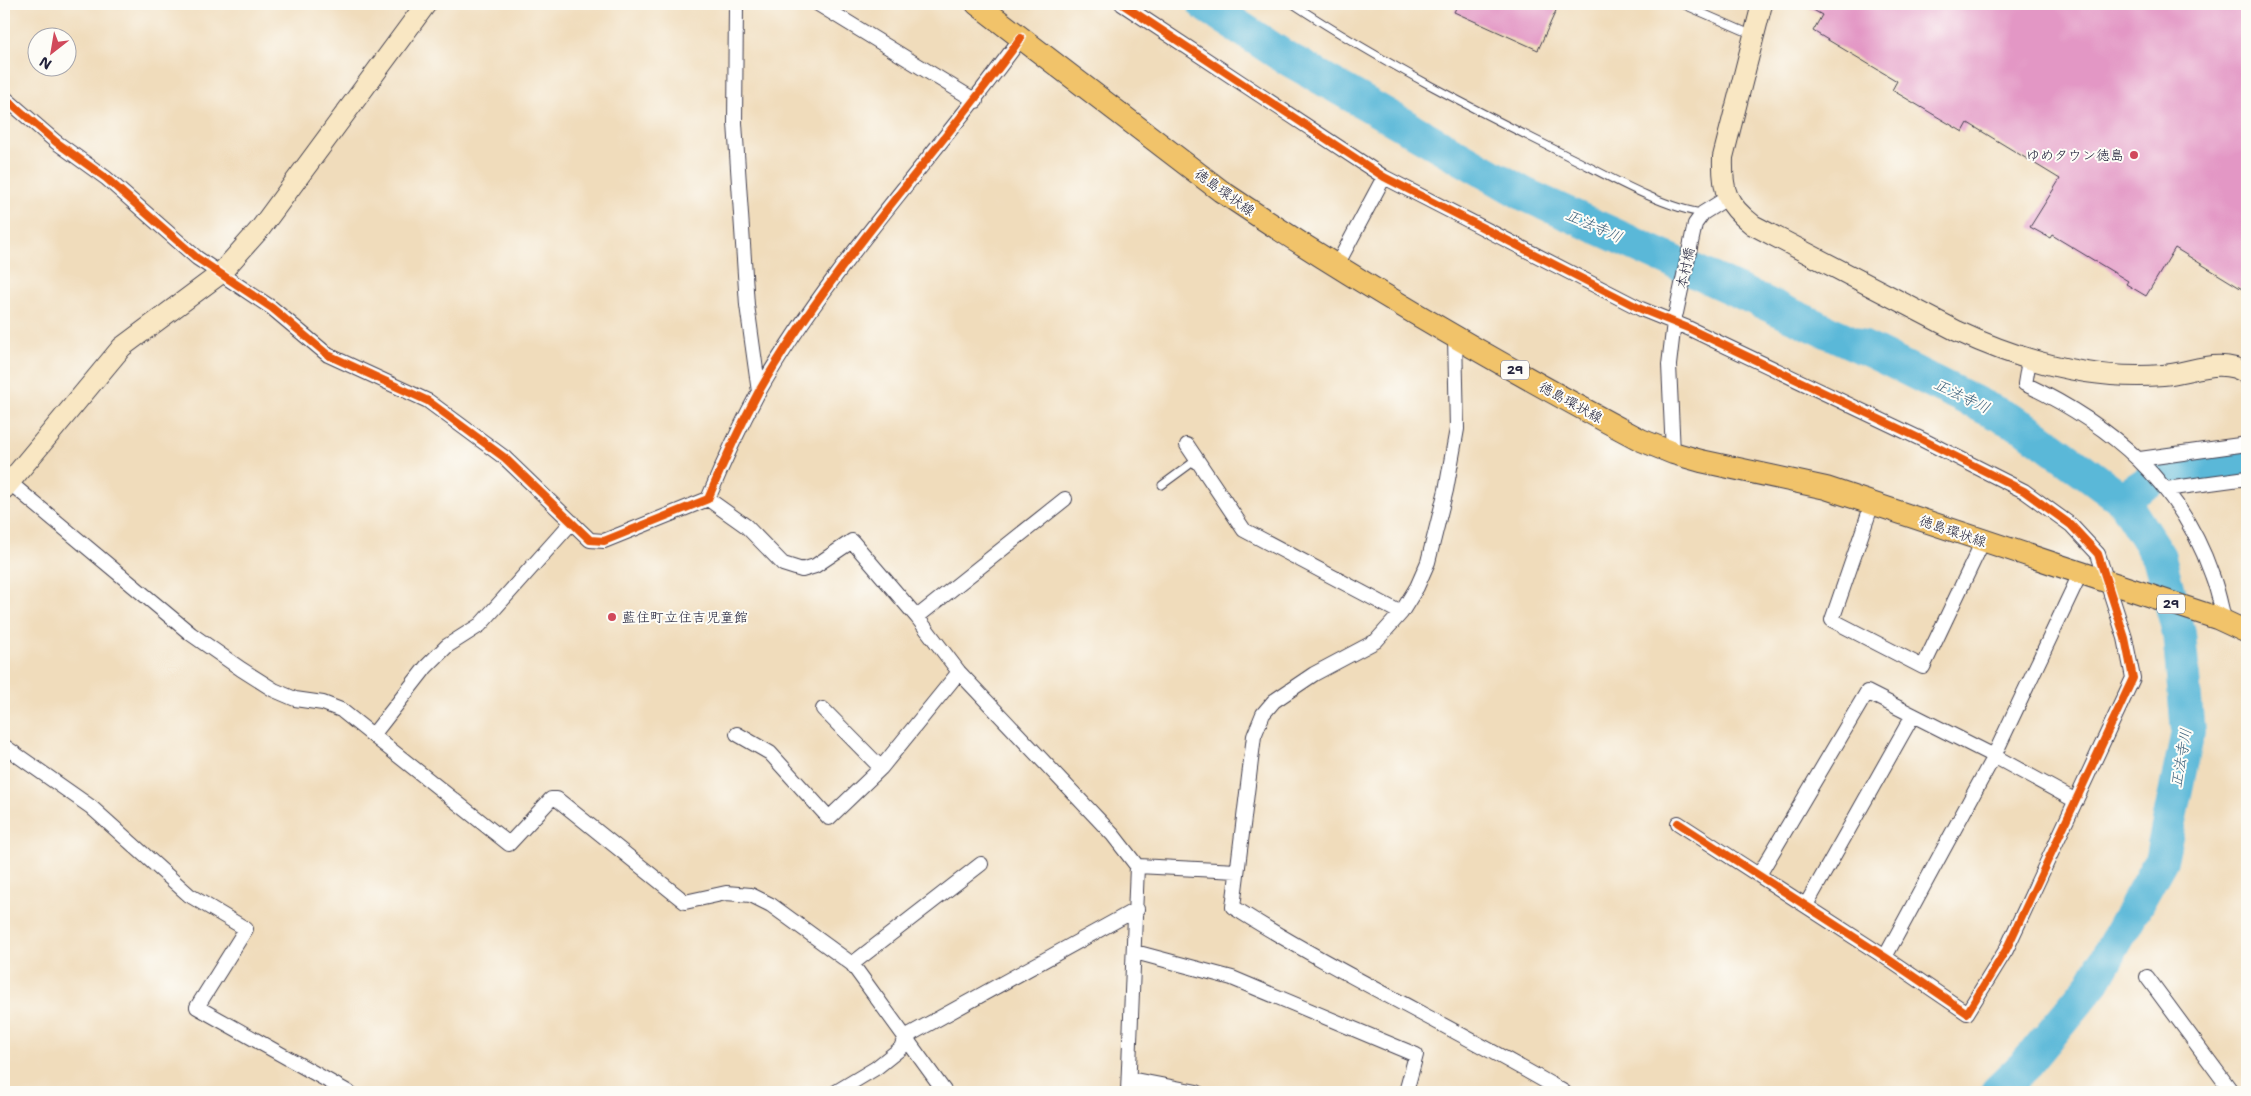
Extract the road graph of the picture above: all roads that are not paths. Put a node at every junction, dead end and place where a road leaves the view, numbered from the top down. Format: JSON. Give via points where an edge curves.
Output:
{"nodes":[{"id":1,"x":426,"y":4,"type":"edge"},
{"id":2,"x":736,"y":4,"type":"edge"},
{"id":3,"x":818,"y":4,"type":"edge"},
{"id":4,"x":977,"y":4,"type":"edge"},
{"id":5,"x":1122,"y":4,"type":"edge"},
{"id":6,"x":1293,"y":4,"type":"edge"},
{"id":7,"x":1682,"y":4,"type":"edge"},
{"id":8,"x":1762,"y":4,"type":"edge"},
{"id":9,"x":1754,"y":35,"type":"junction"},
{"id":10,"x":1021,"y":38,"type":"junction"},
{"id":11,"x":4,"y":97,"type":"edge"},
{"id":12,"x":976,"y":101,"type":"junction"},
{"id":13,"x":1384,"y":178,"type":"junction"},
{"id":14,"x":1727,"y":198,"type":"junction"},
{"id":15,"x":1699,"y":219,"type":"junction"},
{"id":16,"x":1337,"y":265,"type":"junction"},
{"id":17,"x":220,"y":274,"type":"junction"},
{"id":18,"x":1675,"y":318,"type":"junction"},
{"id":19,"x":1455,"y":337,"type":"junction"},
{"id":20,"x":2029,"y":360,"type":"junction"},
{"id":21,"x":2247,"y":374,"type":"edge"},
{"id":22,"x":759,"y":392,"type":"junction"},
{"id":23,"x":2247,"y":444,"type":"edge"},
{"id":24,"x":1187,"y":445,"type":"dead end"},
{"id":25,"x":1673,"y":453,"type":"junction"},
{"id":26,"x":1196,"y":460,"type":"junction"},
{"id":27,"x":2143,"y":463,"type":"junction"},
{"id":28,"x":2247,"y":478,"type":"edge"},
{"id":29,"x":1162,"y":485,"type":"dead end"},
{"id":30,"x":7,"y":486,"type":"edge"},
{"id":31,"x":2164,"y":487,"type":"junction"},
{"id":32,"x":708,"y":499,"type":"junction"},
{"id":33,"x":1065,"y":499,"type":"dead end"},
{"id":34,"x":1872,"y":504,"type":"junction"},
{"id":35,"x":572,"y":522,"type":"junction"},
{"id":36,"x":1983,"y":541,"type":"junction"},
{"id":37,"x":2080,"y":574,"type":"junction"},
{"id":38,"x":2116,"y":586,"type":"junction"},
{"id":39,"x":1401,"y":613,"type":"junction"},
{"id":40,"x":917,"y":617,"type":"junction"},
{"id":41,"x":2221,"y":621,"type":"junction"},
{"id":42,"x":2247,"y":632,"type":"edge"},
{"id":43,"x":959,"y":672,"type":"junction"},
{"id":44,"x":823,"y":709,"type":"dead end"},
{"id":45,"x":1914,"y":715,"type":"junction"},
{"id":46,"x":738,"y":734,"type":"dead end"},
{"id":47,"x":373,"y":735,"type":"junction"},
{"id":48,"x":4,"y":746,"type":"edge"},
{"id":49,"x":1994,"y":756,"type":"junction"},
{"id":50,"x":881,"y":768,"type":"junction"},
{"id":51,"x":2076,"y":801,"type":"junction"},
{"id":52,"x":1678,"y":823,"type":"dead end"},
{"id":53,"x":981,"y":864,"type":"dead end"},
{"id":54,"x":1138,"y":866,"type":"junction"},
{"id":55,"x":1237,"y":871,"type":"junction"},
{"id":56,"x":1759,"y":875,"type":"junction"},
{"id":57,"x":1806,"y":905,"type":"junction"},
{"id":58,"x":1137,"y":909,"type":"junction"},
{"id":59,"x":1135,"y":952,"type":"junction"},
{"id":60,"x":1885,"y":957,"type":"junction"},
{"id":61,"x":852,"y":964,"type":"junction"},
{"id":62,"x":2147,"y":977,"type":"dead end"},
{"id":63,"x":905,"y":1037,"type":"junction"},
{"id":64,"x":1129,"y":1086,"type":"edge"},
{"id":65,"x":348,"y":1092,"type":"edge"},
{"id":66,"x":836,"y":1092,"type":"edge"},
{"id":67,"x":945,"y":1092,"type":"edge"},
{"id":68,"x":1197,"y":1092,"type":"edge"},
{"id":69,"x":1406,"y":1092,"type":"edge"},
{"id":70,"x":1564,"y":1092,"type":"edge"},
{"id":71,"x":2232,"y":1092,"type":"edge"}],
"edges":[{"from":1,"to":17,"type":"street","via":[[260,229]]},
{"from":2,"to":22,"type":"street","via":[[735,123],[747,305]]},
{"from":3,"to":12,"type":"street"},
{"from":4,"to":10,"type":"main road","name":"徳島環状線","number":"29"},
{"from":5,"to":13,"type":"street"},
{"from":6,"to":15,"type":"lane","via":[[1453,99],[1628,186],[1691,212]]},
{"from":7,"to":9,"type":"lane"},
{"from":8,"to":9,"type":"street"},
{"from":9,"to":14,"type":"street","via":[[1723,157],[1722,180]]},
{"from":10,"to":12,"type":"street"},
{"from":10,"to":16,"type":"main road","name":"徳島環状線","number":"29","via":[[1221,191]]},
{"from":11,"to":17,"type":"street"},
{"from":12,"to":22,"type":"street","via":[[866,236],[797,331]]},
{"from":13,"to":16,"type":"street"},
{"from":13,"to":18,"type":"street","via":[[1641,309]]},
{"from":14,"to":15,"type":"street"},
{"from":14,"to":20,"type":"street","via":[[1753,225],[1957,331]]},
{"from":15,"to":18,"type":"street","name":"本村橋"},
{"from":16,"to":19,"type":"main road","name":"徳島環状線","number":"29"},
{"from":17,"to":30,"type":"street","via":[[122,347]]},
{"from":17,"to":35,"type":"street","via":[[272,308],[328,355],[428,401],[505,458]]},
{"from":18,"to":25,"type":"street","name":"本村橋","via":[[1669,364]]},
{"from":18,"to":38,"type":"street","via":[[2024,492],[2071,525],[2098,554]]},
{"from":19,"to":25,"type":"main road","name":"徳島環状線","number":"29","via":[[1586,411]]},
{"from":19,"to":39,"type":"street","via":[[1457,429],[1446,490],[1428,562]]},
{"from":20,"to":21,"type":"street","via":[[2099,375],[2165,375],[2222,365],[2236,366]]},
{"from":20,"to":27,"type":"street","via":[[2025,384],[2102,427]]},
{"from":22,"to":32,"type":"street","via":[[733,439]]},
{"from":23,"to":27,"type":"street"},
{"from":24,"to":26,"type":"street"},
{"from":25,"to":34,"type":"main road","name":"徳島環状線","number":"29","via":[[1826,488]]},
{"from":26,"to":29,"type":"lane"},
{"from":26,"to":39,"type":"street","via":[[1244,530]]},
{"from":27,"to":31,"type":"street"},
{"from":28,"to":31,"type":"street"},
{"from":30,"to":47,"type":"street","via":[[191,634],[241,669],[295,700],[323,702],[341,710]]},
{"from":31,"to":41,"type":"street","via":[[2204,554],[2213,576]]},
{"from":32,"to":35,"type":"street","via":[[604,541],[590,540]]},
{"from":32,"to":40,"type":"street","via":[[746,526],[783,564],[802,570],[815,566],[852,541]]},
{"from":33,"to":40,"type":"street"},
{"from":34,"to":36,"type":"main road","name":"徳島環状線","number":"29"},
{"from":34,"to":36,"type":"street","via":[[1832,620],[1923,667]]},
{"from":35,"to":47,"type":"street","via":[[480,625],[447,646],[426,666]]},
{"from":36,"to":37,"type":"main road","name":"徳島環状線","number":"29"},
{"from":37,"to":38,"type":"main road","name":"徳島環状線","number":"29"},
{"from":37,"to":49,"type":"street"},
{"from":38,"to":41,"type":"main road","name":"徳島環状線","number":"29"},
{"from":38,"to":51,"type":"street","via":[[2134,678]]},
{"from":39,"to":55,"type":"street","via":[[1376,642],[1314,674],[1274,701],[1263,714],[1254,736]]},
{"from":40,"to":43,"type":"street"},
{"from":41,"to":42,"type":"main road","name":"徳島環状線","number":"29"},
{"from":43,"to":50,"type":"street"},
{"from":43,"to":54,"type":"street","via":[[1114,835]]},
{"from":44,"to":50,"type":"street"},
{"from":45,"to":49,"type":"street"},
{"from":45,"to":56,"type":"street","via":[[1867,692]]},
{"from":45,"to":57,"type":"street"},
{"from":46,"to":50,"type":"street","via":[[770,754],[829,818]]},
{"from":47,"to":61,"type":"street","via":[[509,844],[551,799],[557,799],[685,902],[726,893],[750,894],[771,905]]},
{"from":48,"to":65,"type":"street","via":[[91,807],[189,895],[246,928],[197,1007]]},
{"from":49,"to":51,"type":"street"},
{"from":49,"to":60,"type":"street"},
{"from":51,"to":60,"type":"street","via":[[2006,950],[1967,1013]]},
{"from":52,"to":56,"type":"street"},
{"from":53,"to":61,"type":"street"},
{"from":54,"to":55,"type":"street"},
{"from":54,"to":58,"type":"street"},
{"from":55,"to":70,"type":"street","via":[[1233,907],[1294,946]]},
{"from":56,"to":57,"type":"street"},
{"from":57,"to":60,"type":"street"},
{"from":58,"to":59,"type":"street"},
{"from":58,"to":63,"type":"street"},
{"from":59,"to":64,"type":"street"},
{"from":59,"to":69,"type":"street","via":[[1232,978],[1416,1055]]},
{"from":61,"to":63,"type":"street"},
{"from":62,"to":71,"type":"street"},
{"from":63,"to":66,"type":"street","via":[[901,1048],[876,1068]]},
{"from":63,"to":67,"type":"street"},
{"from":64,"to":68,"type":"street"}]}
